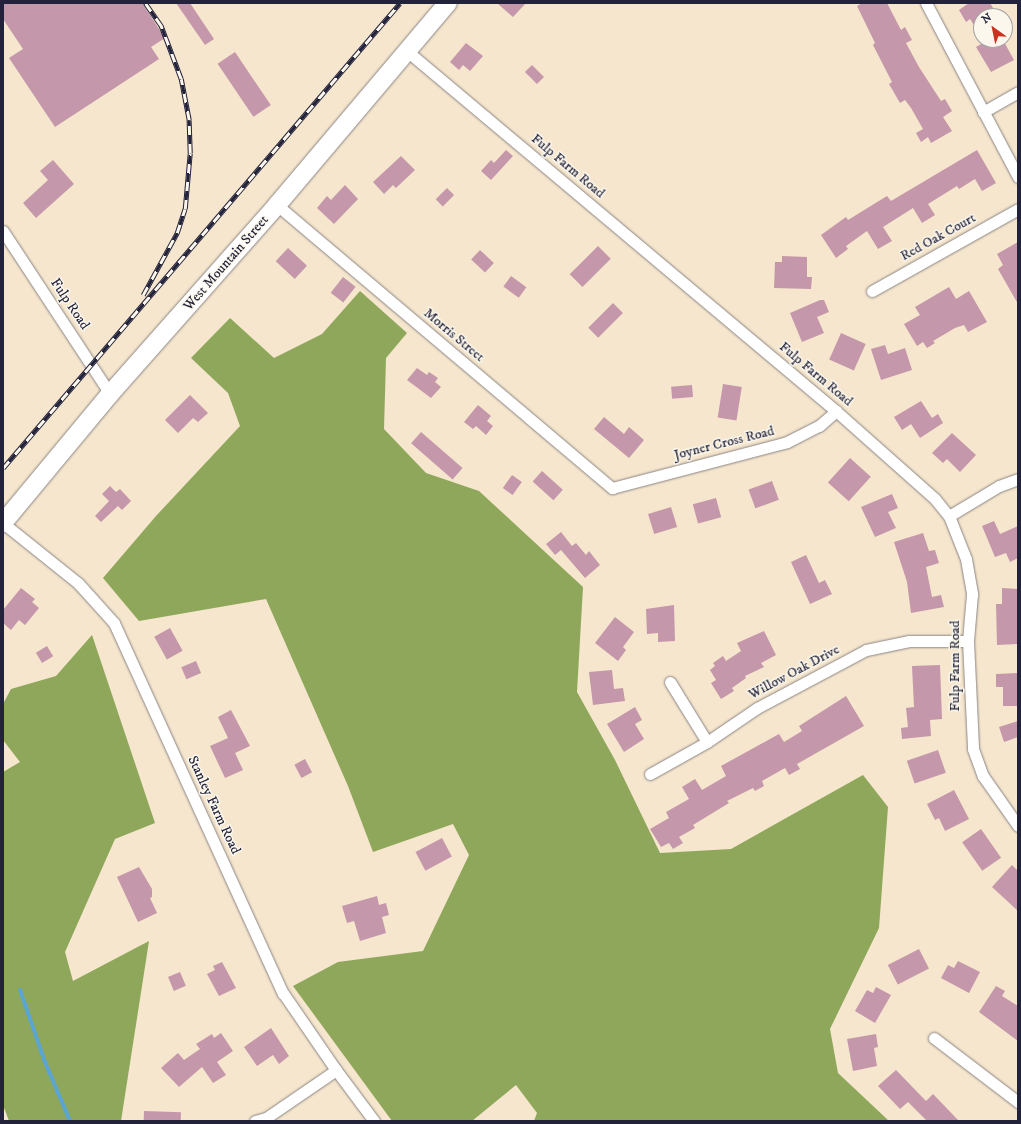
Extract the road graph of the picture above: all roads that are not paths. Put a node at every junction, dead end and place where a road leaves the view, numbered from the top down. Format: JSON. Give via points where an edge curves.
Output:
{"nodes":[{"id":1,"x":448,"y":3,"type":"edge"},
{"id":2,"x":926,"y":3,"type":"edge"},
{"id":3,"x":407,"y":51,"type":"junction"},
{"id":4,"x":1018,"y":92,"type":"edge"},
{"id":5,"x":983,"y":112,"type":"junction"},
{"id":6,"x":1018,"y":177,"type":"edge"},
{"id":7,"x":277,"y":205,"type":"junction"},
{"id":8,"x":1018,"y":209,"type":"edge"},
{"id":9,"x":3,"y":231,"type":"edge"},
{"id":10,"x":872,"y":291,"type":"dead end"},
{"id":11,"x":110,"y":394,"type":"junction"},
{"id":12,"x":836,"y":411,"type":"junction"},
{"id":13,"x":1018,"y":479,"type":"edge"},
{"id":14,"x":612,"y":488,"type":"joint"},
{"id":15,"x":949,"y":516,"type":"junction"},
{"id":16,"x":3,"y":523,"type":"edge"},
{"id":17,"x":968,"y":641,"type":"junction"},
{"id":18,"x":670,"y":682,"type":"dead end"},
{"id":19,"x":707,"y":742,"type":"junction"},
{"id":20,"x":650,"y":774,"type":"dead end"},
{"id":21,"x":1018,"y":826,"type":"edge"},
{"id":22,"x":934,"y":1038,"type":"dead end"},
{"id":23,"x":336,"y":1070,"type":"junction"},
{"id":24,"x":1018,"y":1102,"type":"edge"},
{"id":25,"x":255,"y":1121,"type":"edge"},
{"id":26,"x":374,"y":1121,"type":"edge"}],
"edges":[{"from":1,"to":3,"type":"main road","name":"West Mountain Street"},
{"from":2,"to":5,"type":"street"},
{"from":3,"to":7,"type":"main road","name":"West Mountain Street"},
{"from":3,"to":12,"type":"street","name":"Fulp Farm Road"},
{"from":4,"to":5,"type":"street"},
{"from":5,"to":6,"type":"street"},
{"from":7,"to":11,"type":"main road","name":"West Mountain Street"},
{"from":7,"to":14,"type":"street","name":"Morris Street"},
{"from":8,"to":10,"type":"street","name":"Red Oak Court"},
{"from":9,"to":11,"type":"street","name":"Fulp Road"},
{"from":11,"to":16,"type":"main road","name":"West Mountain Street"},
{"from":12,"to":14,"type":"street","name":"Joyner Cross Road","via":[[819,426],[787,442]]},
{"from":12,"to":15,"type":"street","name":"Fulp Farm Road","via":[[935,499]]},
{"from":13,"to":15,"type":"street","via":[[999,486]]},
{"from":15,"to":17,"type":"street","name":"Fulp Farm Road","via":[[966,559],[972,594]]},
{"from":16,"to":23,"type":"street","name":"Stanley Farm Road","via":[[78,583],[114,622],[283,993]]},
{"from":17,"to":19,"type":"street","name":"Willow Oak Drive","via":[[909,641],[866,650],[757,708]]},
{"from":17,"to":21,"type":"street","name":"Fulp Farm Road","via":[[973,749],[983,776]]},
{"from":18,"to":19,"type":"street"},
{"from":19,"to":20,"type":"street","name":"Willow Oak Drive"},
{"from":22,"to":24,"type":"street"},
{"from":23,"to":25,"type":"street","via":[[266,1118]]},
{"from":23,"to":26,"type":"street","name":"Stanley Farm Road"}]}
